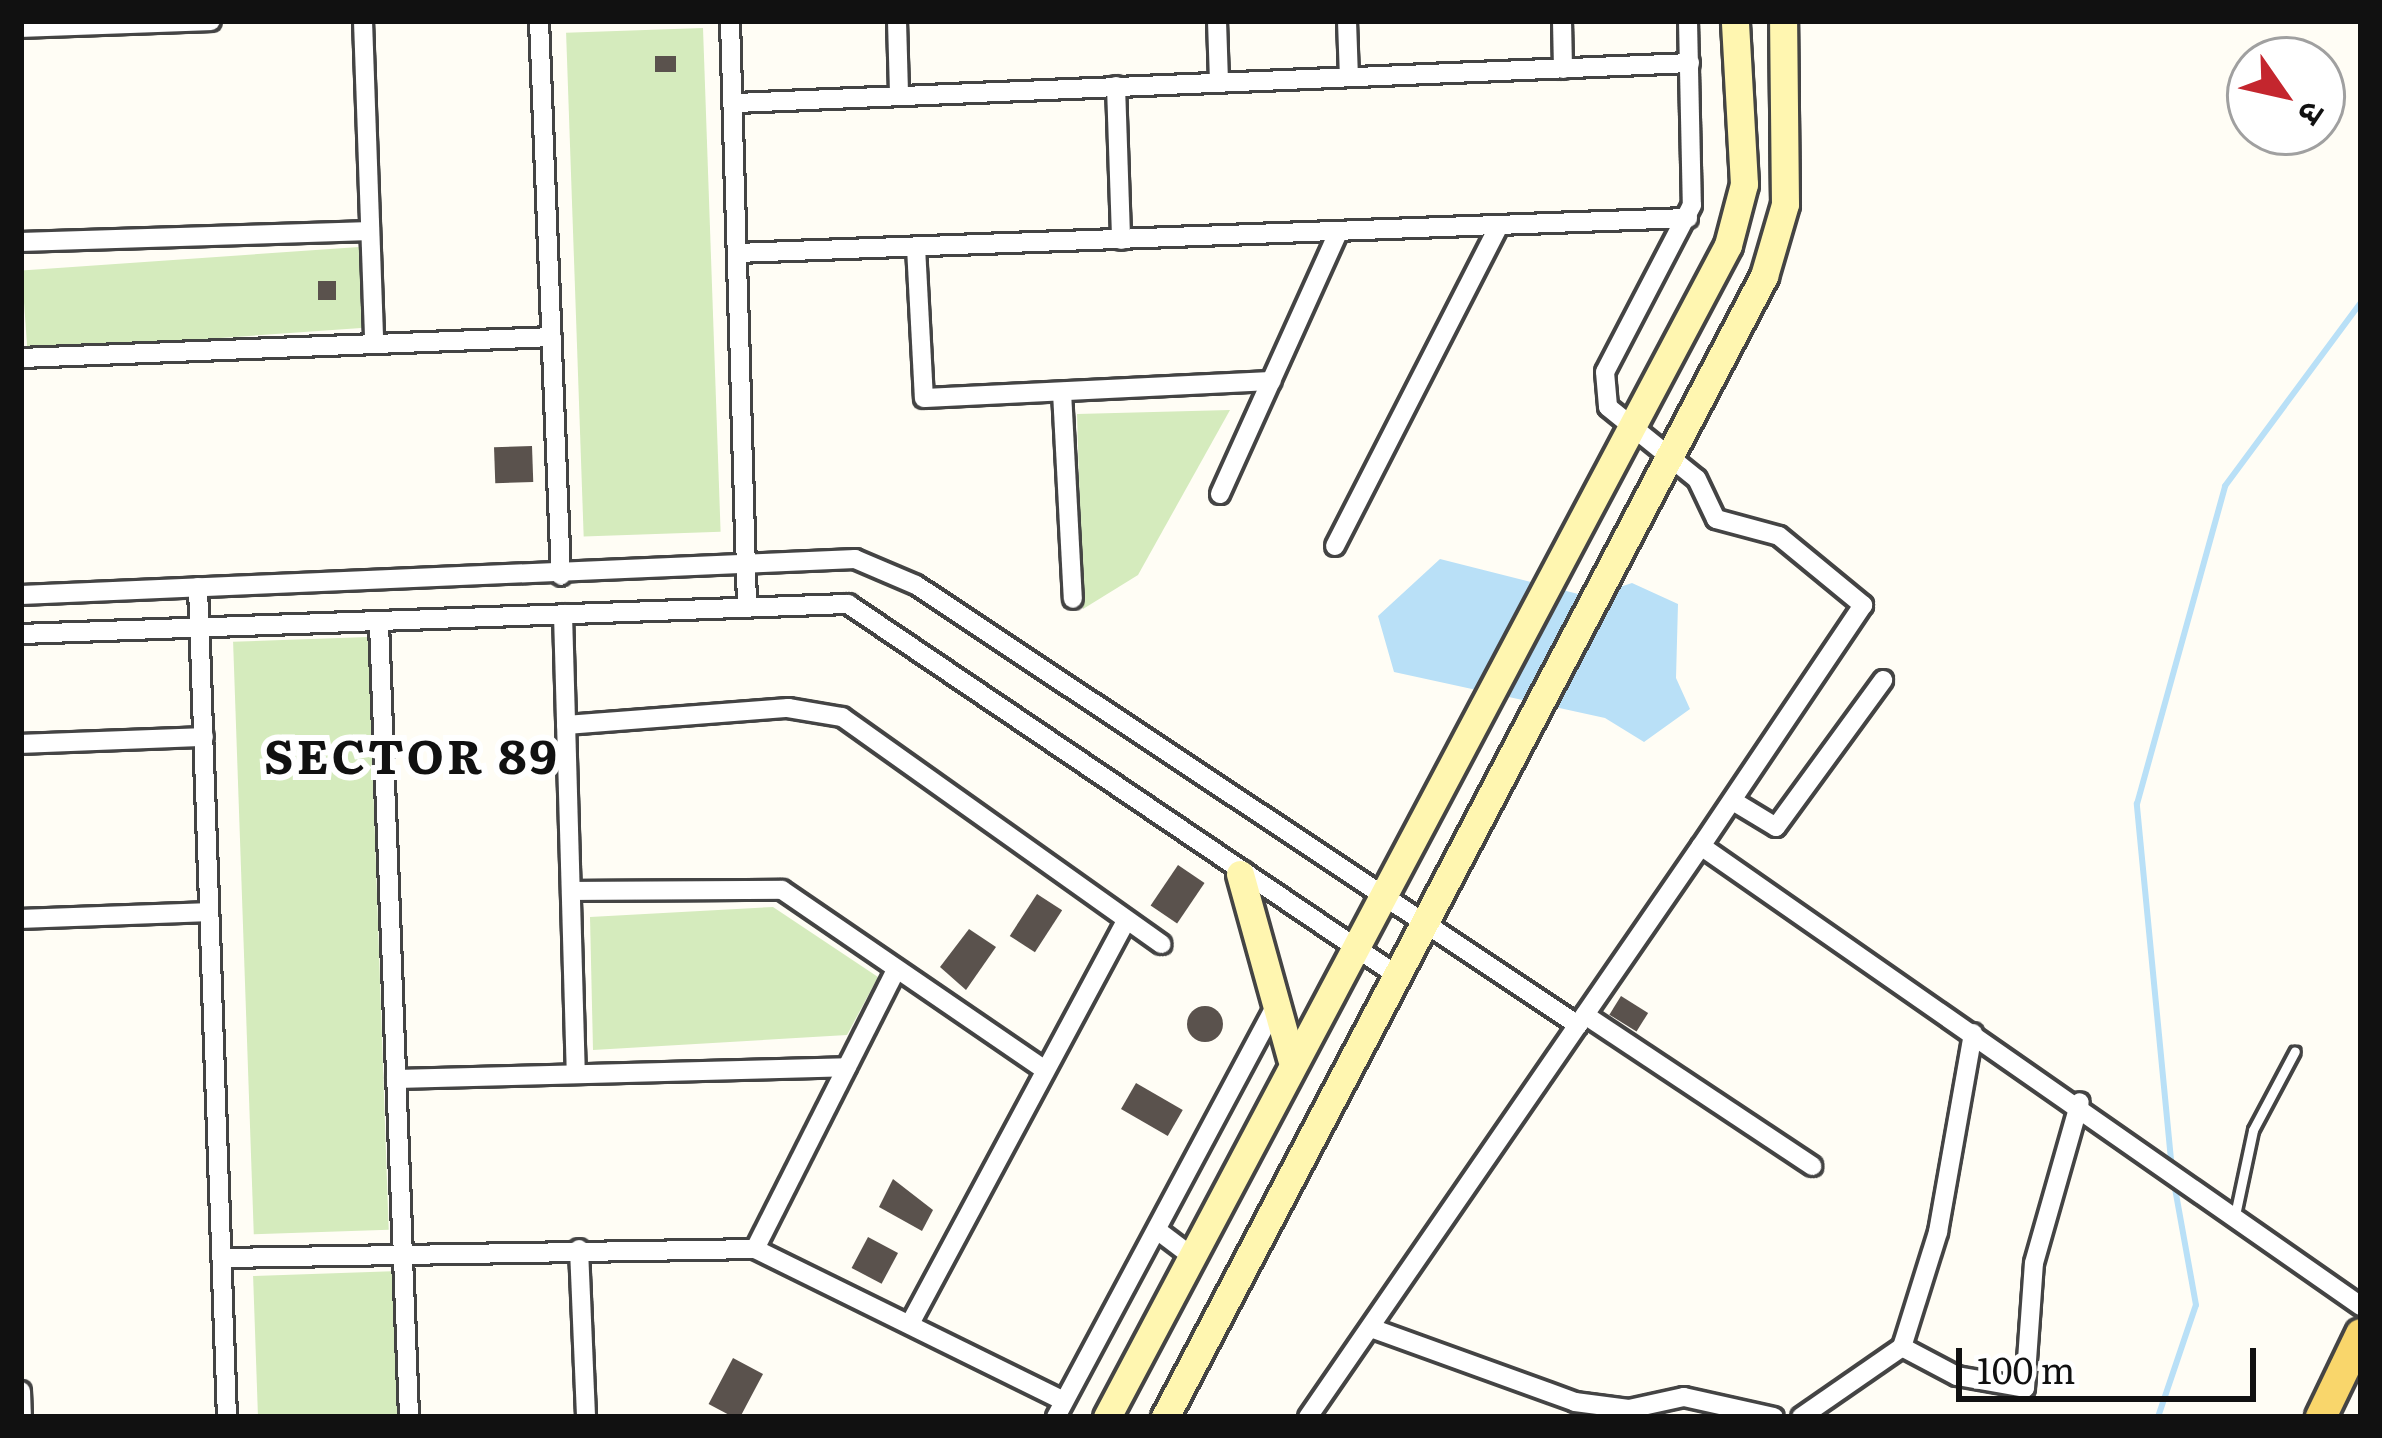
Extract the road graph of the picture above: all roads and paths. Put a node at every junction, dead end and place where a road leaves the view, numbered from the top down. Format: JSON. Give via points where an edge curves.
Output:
{"nodes":[{"id":1,"x":211,"y":21,"type":"edge"},
{"id":2,"x":363,"y":21,"type":"edge"},
{"id":3,"x":539,"y":21,"type":"edge"},
{"id":4,"x":730,"y":21,"type":"edge"},
{"id":5,"x":897,"y":21,"type":"edge"},
{"id":6,"x":1216,"y":21,"type":"edge"},
{"id":7,"x":1347,"y":21,"type":"edge"},
{"id":8,"x":1562,"y":21,"type":"edge"},
{"id":9,"x":1688,"y":21,"type":"edge"},
{"id":10,"x":1735,"y":21,"type":"edge"},
{"id":11,"x":1783,"y":21,"type":"edge"},
{"id":12,"x":85,"y":23,"type":"edge"},
{"id":13,"x":21,"y":28,"type":"edge"},
{"id":14,"x":1690,"y":63,"type":"junction"},
{"id":15,"x":1563,"y":69,"type":"junction"},
{"id":16,"x":1349,"y":77,"type":"junction"},
{"id":17,"x":1219,"y":82,"type":"junction"},
{"id":18,"x":1116,"y":86,"type":"junction"},
{"id":19,"x":899,"y":94,"type":"junction"},
{"id":20,"x":736,"y":103,"type":"junction"},
{"id":21,"x":1688,"y":218,"type":"junction"},
{"id":22,"x":1498,"y":227,"type":"junction"},
{"id":23,"x":370,"y":230,"type":"junction"},
{"id":24,"x":1338,"y":233,"type":"junction"},
{"id":25,"x":1121,"y":240,"type":"junction"},
{"id":26,"x":21,"y":242,"type":"edge"},
{"id":27,"x":916,"y":247,"type":"junction"},
{"id":28,"x":737,"y":253,"type":"junction"},
{"id":29,"x":552,"y":337,"type":"junction"},
{"id":30,"x":374,"y":344,"type":"junction"},
{"id":31,"x":21,"y":358,"type":"edge"},
{"id":32,"x":1272,"y":381,"type":"junction"},
{"id":33,"x":1062,"y":392,"type":"junction"},
{"id":34,"x":1625,"y":428,"type":"junction"},
{"id":35,"x":1663,"y":452,"type":"junction"},
{"id":36,"x":1220,"y":494,"type":"dead end"},
{"id":37,"x":1335,"y":546,"type":"dead end"},
{"id":38,"x":746,"y":556,"type":"junction"},
{"id":39,"x":561,"y":576,"type":"junction"},
{"id":40,"x":198,"y":586,"type":"junction"},
{"id":41,"x":21,"y":595,"type":"edge"},
{"id":42,"x":1073,"y":599,"type":"dead end"},
{"id":43,"x":747,"y":605,"type":"junction"},
{"id":44,"x":563,"y":614,"type":"junction"},
{"id":45,"x":379,"y":624,"type":"junction"},
{"id":46,"x":200,"y":626,"type":"junction"},
{"id":47,"x":21,"y":634,"type":"edge"},
{"id":48,"x":1883,"y":680,"type":"dead end"},
{"id":49,"x":566,"y":725,"type":"junction"},
{"id":50,"x":204,"y":737,"type":"junction"},
{"id":51,"x":21,"y":744,"type":"edge"},
{"id":52,"x":1733,"y":801,"type":"junction"},
{"id":53,"x":1701,"y":846,"type":"junction"},
{"id":54,"x":1240,"y":874,"type":"junction"},
{"id":55,"x":571,"y":891,"type":"junction"},
{"id":56,"x":1377,"y":896,"type":"junction"},
{"id":57,"x":209,"y":912,"type":"junction"},
{"id":58,"x":21,"y":919,"type":"edge"},
{"id":59,"x":1125,"y":923,"type":"junction"},
{"id":60,"x":1420,"y":924,"type":"junction"},
{"id":61,"x":1161,"y":944,"type":"dead end"},
{"id":62,"x":1348,"y":947,"type":"junction"},
{"id":63,"x":896,"y":970,"type":"junction"},
{"id":64,"x":1395,"y":974,"type":"junction"},
{"id":65,"x":1275,"y":1006,"type":"junction"},
{"id":66,"x":1581,"y":1020,"type":"junction"},
{"id":67,"x":1973,"y":1033,"type":"junction"},
{"id":68,"x":2295,"y":1051,"type":"dead end"},
{"id":69,"x":1291,"y":1058,"type":"junction"},
{"id":70,"x":848,"y":1067,"type":"junction"},
{"id":71,"x":1042,"y":1068,"type":"junction"},
{"id":72,"x":576,"y":1073,"type":"junction"},
{"id":73,"x":396,"y":1079,"type":"junction"},
{"id":74,"x":2080,"y":1102,"type":"junction"},
{"id":75,"x":1812,"y":1166,"type":"dead end"},
{"id":76,"x":2235,"y":1215,"type":"junction"},
{"id":77,"x":1157,"y":1230,"type":"junction"},
{"id":78,"x":579,"y":1249,"type":"junction"},
{"id":79,"x":755,"y":1249,"type":"junction"},
{"id":80,"x":403,"y":1253,"type":"junction"},
{"id":81,"x":1190,"y":1255,"type":"junction"},
{"id":82,"x":224,"y":1258,"type":"junction"},
{"id":83,"x":2361,"y":1306,"type":"edge"},
{"id":84,"x":912,"y":1320,"type":"junction"},
{"id":85,"x":1371,"y":1328,"type":"junction"},
{"id":86,"x":2361,"y":1334,"type":"edge"},
{"id":87,"x":1902,"y":1347,"type":"junction"},
{"id":88,"x":21,"y":1391,"type":"edge"},
{"id":89,"x":1060,"y":1409,"type":"edge"},
{"id":90,"x":1570,"y":1409,"type":"edge"},
{"id":91,"x":2323,"y":1416,"type":"edge"},
{"id":92,"x":22,"y":1417,"type":"edge"},
{"id":93,"x":227,"y":1417,"type":"edge"},
{"id":94,"x":409,"y":1417,"type":"edge"},
{"id":95,"x":586,"y":1417,"type":"edge"},
{"id":96,"x":1107,"y":1417,"type":"edge"},
{"id":97,"x":1165,"y":1417,"type":"edge"},
{"id":98,"x":1308,"y":1417,"type":"edge"},
{"id":99,"x":1774,"y":1417,"type":"edge"},
{"id":100,"x":1801,"y":1417,"type":"edge"}],
"edges":[{"from":1,"to":12,"type":"street"},
{"from":2,"to":23,"type":"street"},
{"from":3,"to":29,"type":"street"},
{"from":4,"to":20,"type":"street"},
{"from":5,"to":19,"type":"street"},
{"from":6,"to":17,"type":"street"},
{"from":7,"to":16,"type":"street"},
{"from":8,"to":15,"type":"street"},
{"from":9,"to":14,"type":"street"},
{"from":10,"to":34,"type":"street","via":[[1738,216]]},
{"from":11,"to":35,"type":"street","via":[[1778,241]]},
{"from":12,"to":13,"type":"street"},
{"from":14,"to":15,"type":"street"},
{"from":14,"to":21,"type":"street"},
{"from":15,"to":16,"type":"street"},
{"from":16,"to":17,"type":"street"},
{"from":17,"to":18,"type":"street"},
{"from":18,"to":19,"type":"street"},
{"from":18,"to":25,"type":"street"},
{"from":19,"to":20,"type":"street"},
{"from":20,"to":28,"type":"street"},
{"from":21,"to":22,"type":"street"},
{"from":21,"to":34,"type":"street","via":[[1603,378]]},
{"from":22,"to":24,"type":"street"},
{"from":22,"to":37,"type":"street"},
{"from":23,"to":26,"type":"street"},
{"from":23,"to":30,"type":"street"},
{"from":24,"to":25,"type":"street"},
{"from":24,"to":32,"type":"street"},
{"from":25,"to":27,"type":"street"},
{"from":27,"to":28,"type":"street"},
{"from":27,"to":33,"type":"street","via":[[919,392]]},
{"from":28,"to":38,"type":"street"},
{"from":29,"to":30,"type":"street"},
{"from":29,"to":39,"type":"street"},
{"from":30,"to":31,"type":"street"},
{"from":32,"to":33,"type":"street"},
{"from":32,"to":36,"type":"street"},
{"from":33,"to":42,"type":"street"},
{"from":34,"to":35,"type":"street"},
{"from":34,"to":56,"type":"street"},
{"from":35,"to":52,"type":"street","via":[[1697,479],[1716,519],[1780,536],[1863,605]]},
{"from":35,"to":60,"type":"street"},
{"from":38,"to":39,"type":"street"},
{"from":38,"to":43,"type":"street"},
{"from":38,"to":56,"type":"street","via":[[855,559],[901,577]]},
{"from":39,"to":40,"type":"street"},
{"from":40,"to":41,"type":"street"},
{"from":40,"to":46,"type":"street"},
{"from":43,"to":44,"type":"street"},
{"from":43,"to":54,"type":"street","via":[[848,604],[880,617]]},
{"from":44,"to":45,"type":"street"},
{"from":44,"to":49,"type":"street"},
{"from":45,"to":46,"type":"street"},
{"from":45,"to":73,"type":"street"},
{"from":46,"to":47,"type":"street"},
{"from":46,"to":50,"type":"street"},
{"from":48,"to":52,"type":"street","via":[[1776,827]]},
{"from":49,"to":55,"type":"street"},
{"from":49,"to":59,"type":"street","via":[[831,713],[1118,908]]},
{"from":50,"to":51,"type":"street"},
{"from":50,"to":57,"type":"street"},
{"from":52,"to":53,"type":"street"},
{"from":53,"to":66,"type":"street"},
{"from":53,"to":67,"type":"street"},
{"from":54,"to":62,"type":"street"},
{"from":54,"to":65,"type":"street"},
{"from":55,"to":63,"type":"street","via":[[782,890]]},
{"from":55,"to":72,"type":"street"},
{"from":56,"to":60,"type":"street"},
{"from":56,"to":62,"type":"street"},
{"from":57,"to":58,"type":"street"},
{"from":57,"to":82,"type":"street"},
{"from":59,"to":61,"type":"street"},
{"from":59,"to":71,"type":"street"},
{"from":60,"to":64,"type":"street"},
{"from":60,"to":66,"type":"street"},
{"from":62,"to":64,"type":"street"},
{"from":62,"to":69,"type":"street"},
{"from":63,"to":70,"type":"street"},
{"from":63,"to":71,"type":"street"},
{"from":64,"to":97,"type":"street"},
{"from":65,"to":69,"type":"street"},
{"from":65,"to":77,"type":"street"},
{"from":66,"to":75,"type":"street"},
{"from":66,"to":85,"type":"street"},
{"from":67,"to":74,"type":"street"},
{"from":67,"to":87,"type":"street","via":[[1938,1232]]},
{"from":68,"to":76,"type":"lane","via":[[2253,1130]]},
{"from":69,"to":81,"type":"street"},
{"from":70,"to":72,"type":"street"},
{"from":70,"to":79,"type":"street"},
{"from":71,"to":84,"type":"street"},
{"from":72,"to":73,"type":"street"},
{"from":73,"to":80,"type":"street"},
{"from":74,"to":76,"type":"street"},
{"from":74,"to":87,"type":"street","via":[[2034,1263],[2025,1388],[1958,1376]]},
{"from":76,"to":83,"type":"street"},
{"from":77,"to":81,"type":"street"},
{"from":77,"to":89,"type":"street"},
{"from":78,"to":79,"type":"street"},
{"from":78,"to":80,"type":"street"},
{"from":78,"to":95,"type":"street"},
{"from":79,"to":84,"type":"street"},
{"from":80,"to":82,"type":"street"},
{"from":80,"to":94,"type":"street"},
{"from":81,"to":96,"type":"street"},
{"from":82,"to":93,"type":"street"},
{"from":84,"to":89,"type":"street"},
{"from":85,"to":90,"type":"street"},
{"from":85,"to":98,"type":"street"},
{"from":86,"to":91,"type":"main road"},
{"from":87,"to":100,"type":"street"},
{"from":88,"to":92,"type":"street"},
{"from":90,"to":99,"type":"street","via":[[1629,1409],[1684,1397]]}]}
